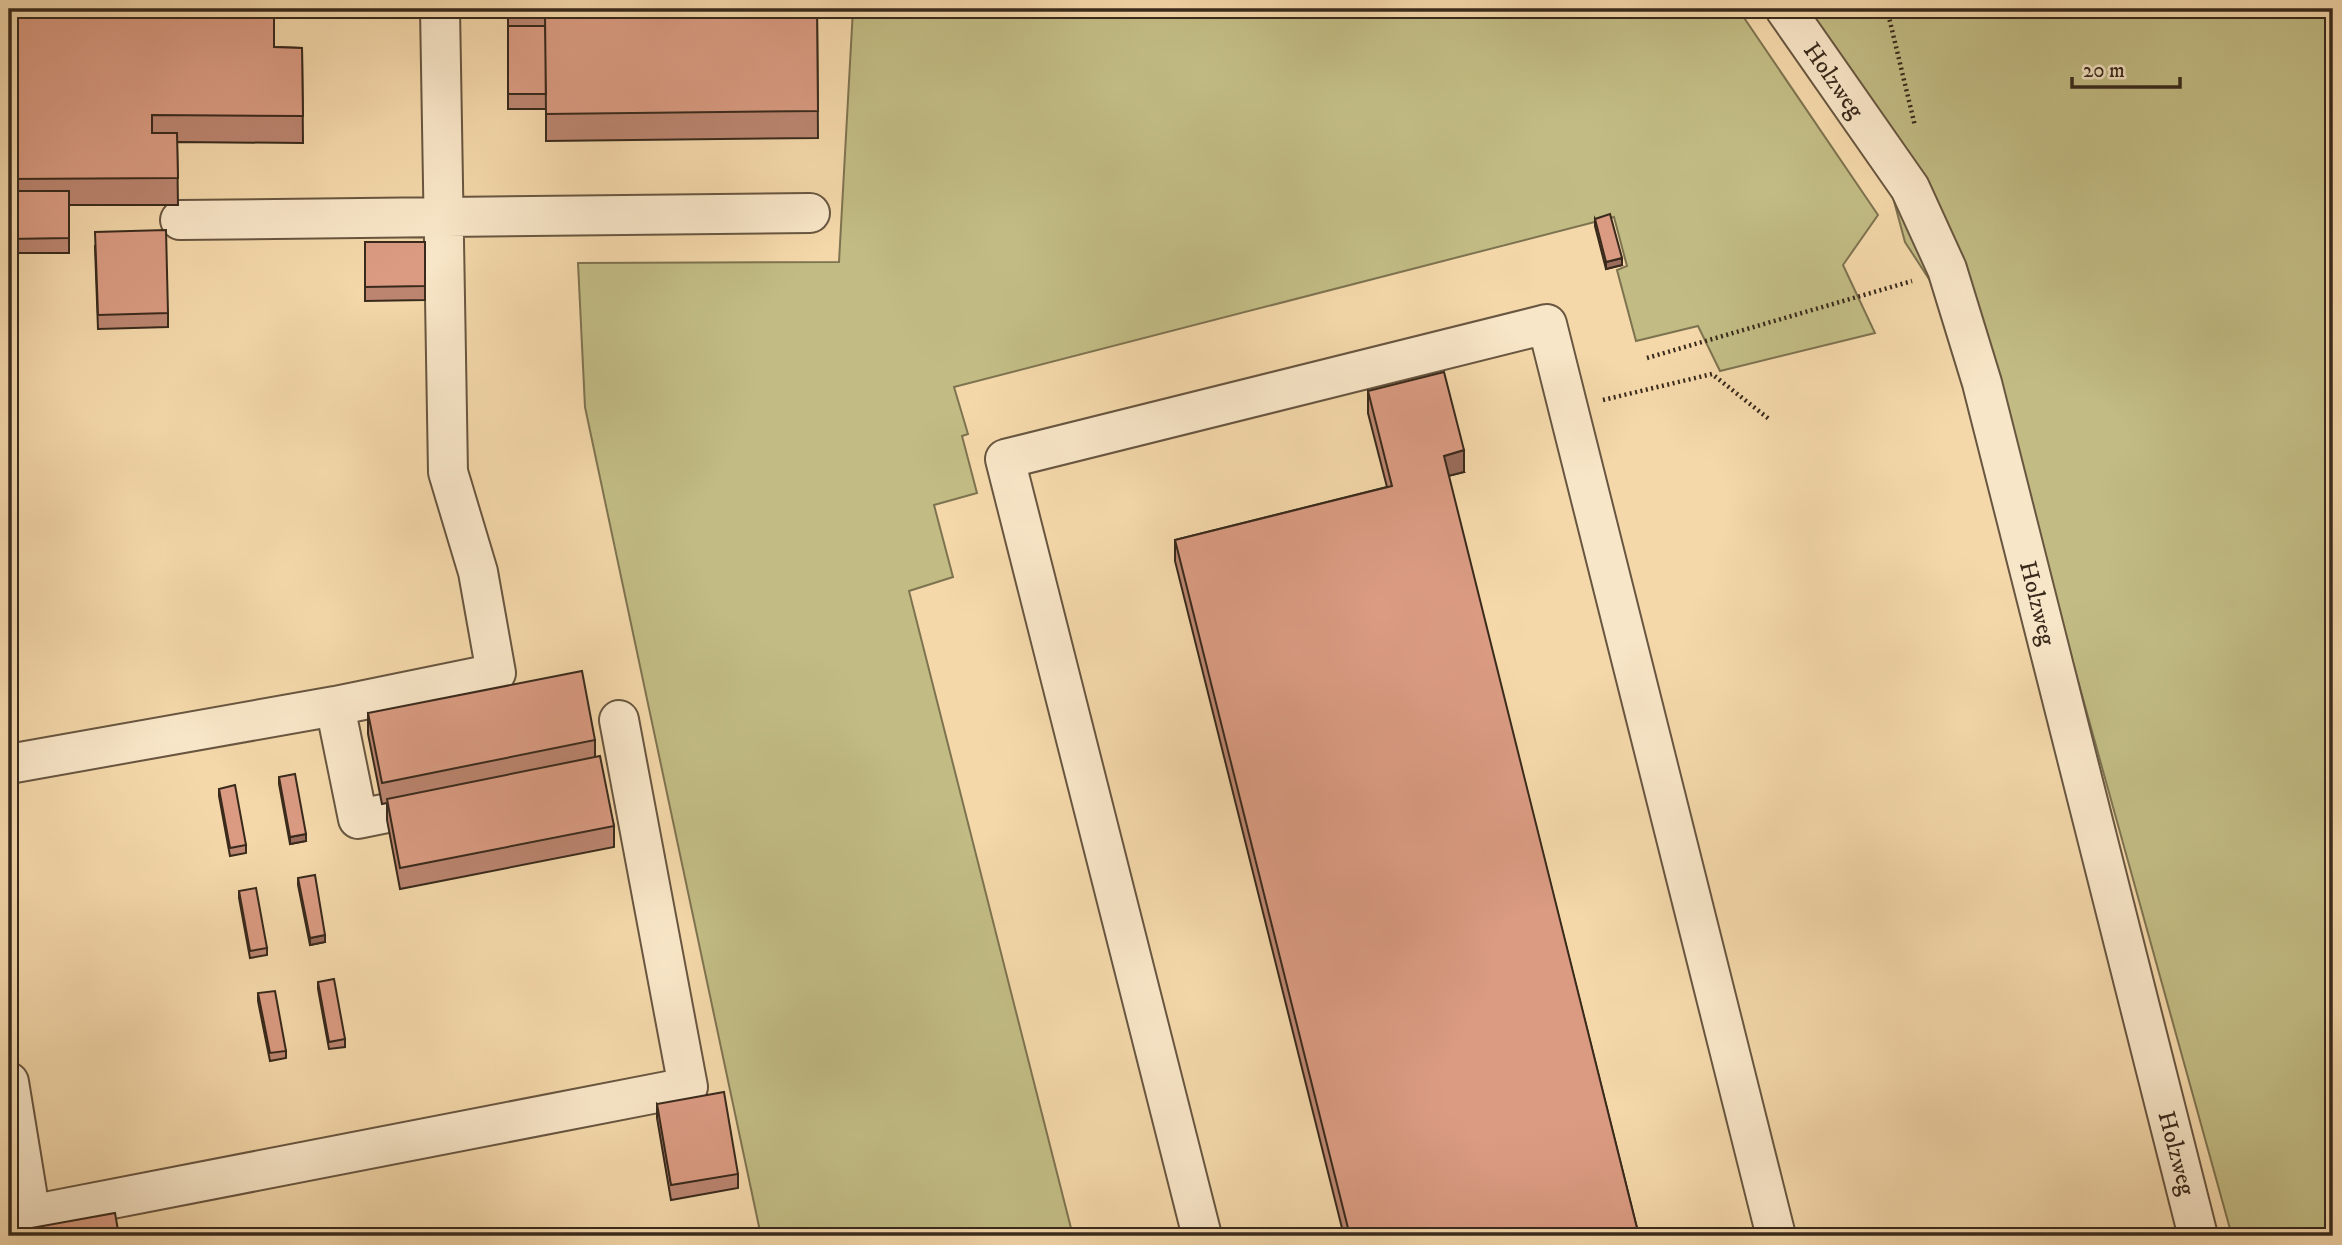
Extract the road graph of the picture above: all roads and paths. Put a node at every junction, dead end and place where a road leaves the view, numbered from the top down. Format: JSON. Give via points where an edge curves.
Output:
{"nodes":[{"id":1,"x":440,"y":9,"type":"edge"},
{"id":2,"x":1785,"y":9,"type":"edge"},
{"id":3,"x":1886,"y":9,"type":"edge"},
{"id":4,"x":1916,"y":130,"type":"dead end"},
{"id":5,"x":810,"y":213,"type":"dead end"},
{"id":6,"x":443,"y":216,"type":"junction"},
{"id":7,"x":180,"y":220,"type":"dead end"},
{"id":8,"x":1947,"y":269,"type":"junction"},
{"id":9,"x":1647,"y":358,"type":"dead end"},
{"id":10,"x":1769,"y":419,"type":"dead end"},
{"id":11,"x":1574,"y":431,"type":"junction"},
{"id":12,"x":335,"y":706,"type":"junction"},
{"id":13,"x":619,"y":720,"type":"dead end"},
{"id":14,"x":9,"y":764,"type":"edge"},
{"id":15,"x":628,"y":765,"type":"junction"},
{"id":16,"x":587,"y":773,"type":"edge"},
{"id":17,"x":466,"y":797,"type":"edge"},
{"id":18,"x":9,"y":1082,"type":"edge"},
{"id":19,"x":18,"y":1205,"type":"edge"},
{"id":20,"x":1202,"y":1236,"type":"edge"},
{"id":21,"x":1776,"y":1236,"type":"edge"},
{"id":22,"x":2198,"y":1236,"type":"edge"}],
"edges":[{"from":1,"to":6,"type":"street"},
{"from":2,"to":8,"type":"street","name":"Holzweg","via":[[1910,188]]},
{"from":3,"to":4,"type":"path"},
{"from":5,"to":6,"type":"street"},
{"from":6,"to":7,"type":"street"},
{"from":6,"to":12,"type":"street","via":[[449,472],[478,572],[496,673]]},
{"from":8,"to":9,"type":"path","via":[[1860,299]]},
{"from":8,"to":22,"type":"street","name":"Holzweg","via":[[1982,383]]},
{"from":10,"to":11,"type":"path","via":[[1712,374],[1605,399]]},
{"from":11,"to":20,"type":"street","via":[[1547,324],[1005,459]]},
{"from":11,"to":21,"type":"street"},
{"from":12,"to":14,"type":"street"},
{"from":12,"to":17,"type":"street","via":[[358,819]]},
{"from":13,"to":15,"type":"street"},
{"from":15,"to":16,"type":"street"},
{"from":15,"to":19,"type":"street","via":[[688,1087]]},
{"from":18,"to":19,"type":"street"}]}
